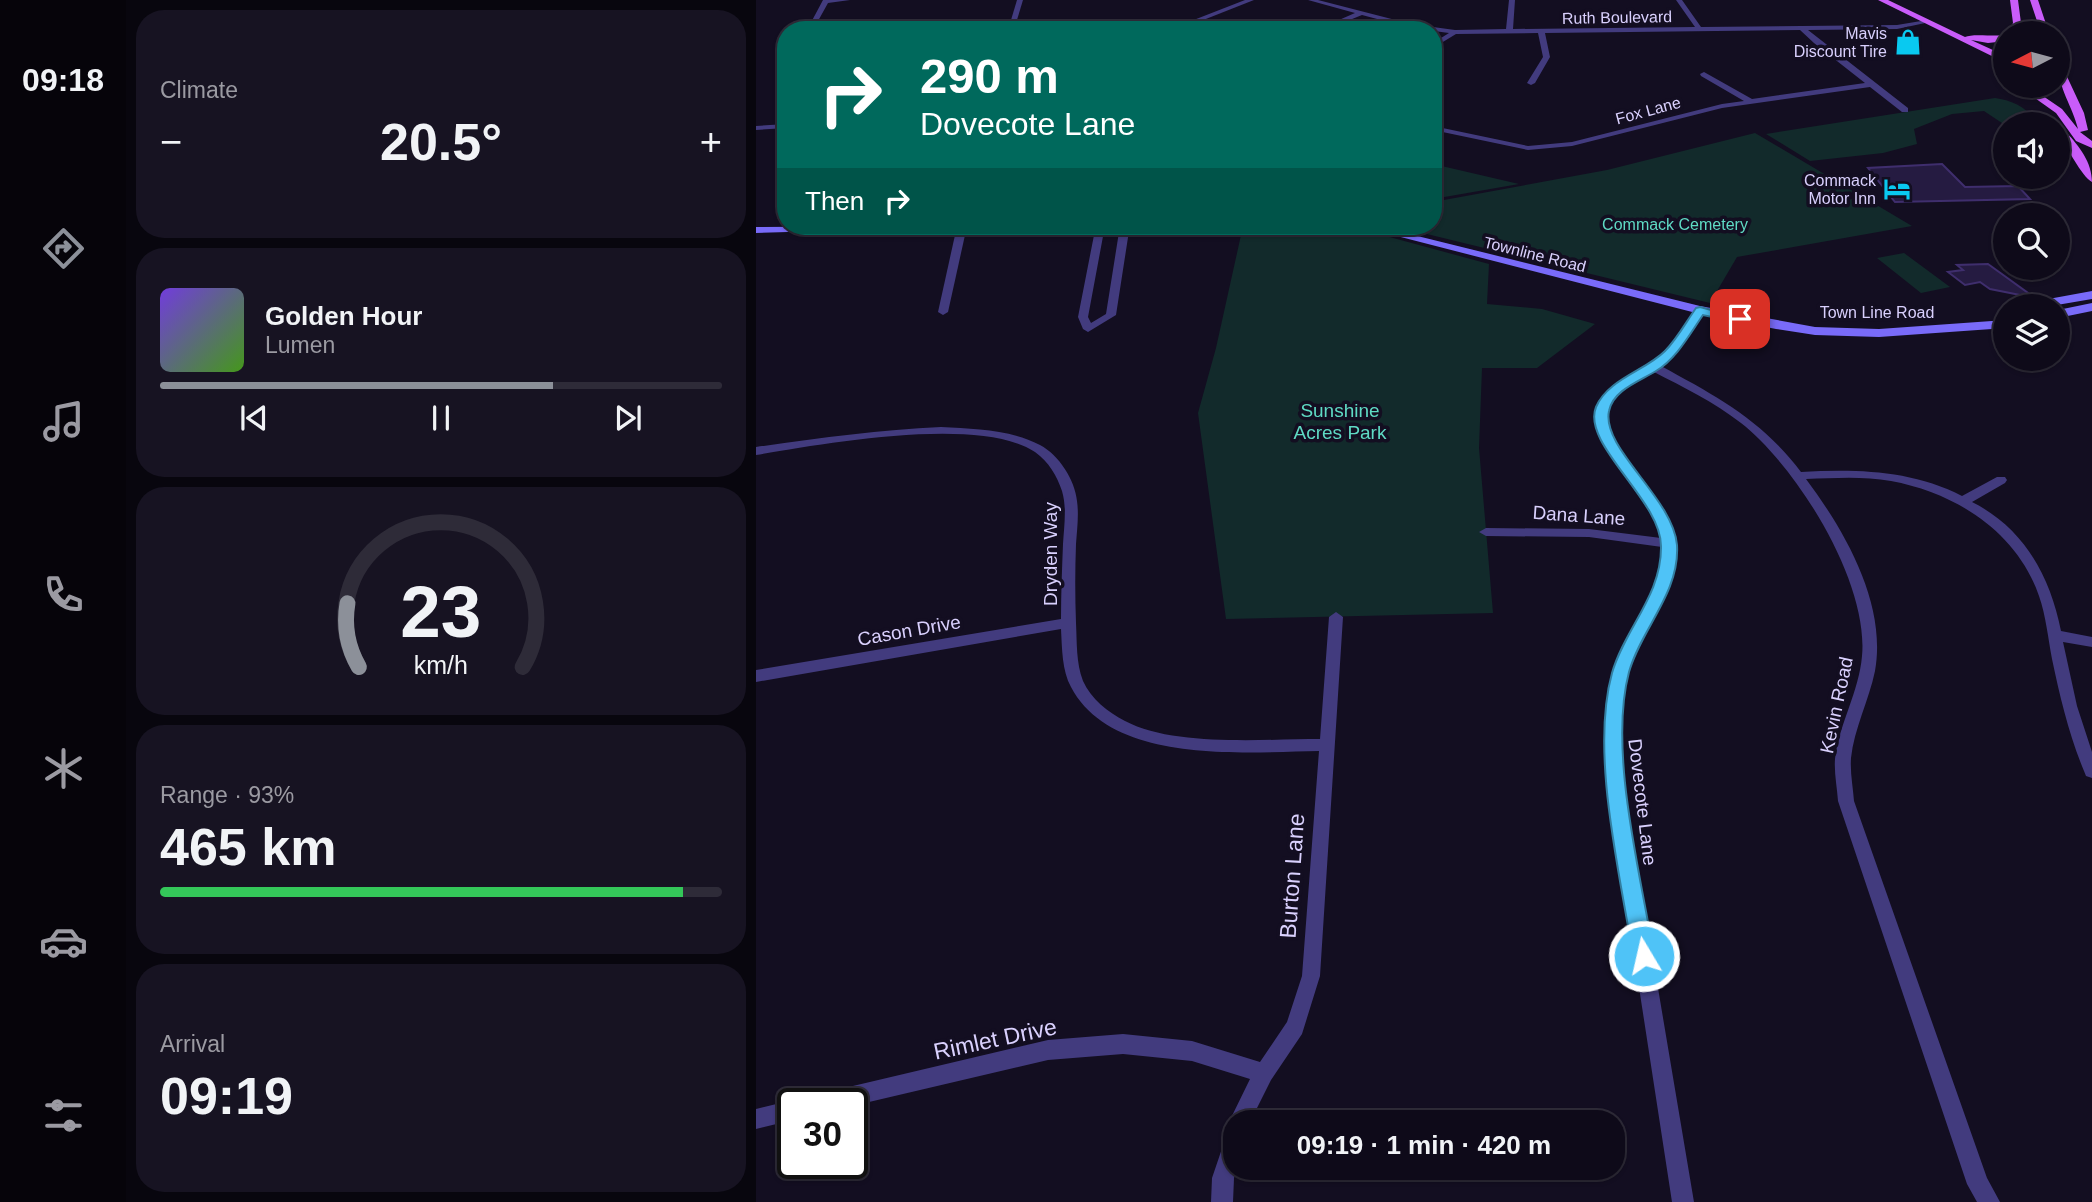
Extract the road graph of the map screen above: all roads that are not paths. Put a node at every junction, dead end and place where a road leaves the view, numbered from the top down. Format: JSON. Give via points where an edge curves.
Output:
{"nodes":[{"id":1,"x":847,"y":0,"type":"edge"},
{"id":2,"x":1020,"y":0,"type":"edge"},
{"id":3,"x":1251,"y":0,"type":"edge"},
{"id":4,"x":1311,"y":0,"type":"edge"},
{"id":5,"x":1512,"y":0,"type":"edge"},
{"id":6,"x":1679,"y":0,"type":"edge"},
{"id":7,"x":1882,"y":0,"type":"edge"},
{"id":8,"x":2014,"y":0,"type":"edge"},
{"id":9,"x":2034,"y":0,"type":"edge"},
{"id":10,"x":826,"y":1,"type":"edge"},
{"id":11,"x":1361,"y":13,"type":"junction"},
{"id":12,"x":815,"y":21,"type":"edge"},
{"id":13,"x":1014,"y":21,"type":"edge"},
{"id":14,"x":1195,"y":21,"type":"edge"},
{"id":15,"x":1341,"y":21,"type":"edge"},
{"id":16,"x":1392,"y":21,"type":"edge"},
{"id":17,"x":2017,"y":21,"type":"edge"},
{"id":18,"x":2041,"y":21,"type":"edge"},
{"id":19,"x":1927,"y":22,"type":"junction"},
{"id":20,"x":1802,"y":28,"type":"junction"},
{"id":21,"x":1442,"y":30,"type":"edge"},
{"id":22,"x":1700,"y":30,"type":"junction"},
{"id":23,"x":1455,"y":32,"type":"junction"},
{"id":24,"x":1509,"y":32,"type":"junction"},
{"id":25,"x":1541,"y":32,"type":"junction"},
{"id":26,"x":1955,"y":36,"type":"junction"},
{"id":27,"x":1993,"y":39,"type":"edge"},
{"id":28,"x":1442,"y":40,"type":"edge"},
{"id":29,"x":1993,"y":46,"type":"edge"},
{"id":30,"x":1985,"y":51,"type":"junction"},
{"id":31,"x":1993,"y":54,"type":"edge"},
{"id":32,"x":1993,"y":59,"type":"edge"},
{"id":33,"x":1704,"y":74,"type":"dead end"},
{"id":34,"x":1531,"y":83,"type":"dead end"},
{"id":35,"x":1872,"y":84,"type":"junction"},
{"id":36,"x":2070,"y":96,"type":"edge"},
{"id":37,"x":2034,"y":98,"type":"edge"},
{"id":38,"x":2041,"y":98,"type":"edge"},
{"id":39,"x":2055,"y":98,"type":"edge"},
{"id":40,"x":1750,"y":101,"type":"junction"},
{"id":41,"x":1905,"y":110,"type":"dead end"},
{"id":42,"x":2046,"y":112,"type":"edge"},
{"id":43,"x":777,"y":127,"type":"edge"},
{"id":44,"x":756,"y":128,"type":"edge"},
{"id":45,"x":1442,"y":130,"type":"edge"},
{"id":46,"x":2083,"y":130,"type":"junction"},
{"id":47,"x":2070,"y":142,"type":"edge"},
{"id":48,"x":2092,"y":143,"type":"edge"},
{"id":49,"x":2088,"y":161,"type":"edge"},
{"id":50,"x":2092,"y":179,"type":"edge"},
{"id":51,"x":777,"y":229,"type":"edge"},
{"id":52,"x":756,"y":230,"type":"edge"},
{"id":53,"x":960,"y":235,"type":"edge"},
{"id":54,"x":1099,"y":235,"type":"edge"},
{"id":55,"x":1123,"y":235,"type":"edge"},
{"id":56,"x":1400,"y":235,"type":"edge"},
{"id":57,"x":2092,"y":295,"type":"edge"},
{"id":58,"x":2070,"y":299,"type":"edge"},
{"id":59,"x":2092,"y":307,"type":"edge"},
{"id":60,"x":1700,"y":310,"type":"junction"},
{"id":61,"x":943,"y":312,"type":"dead end"},
{"id":62,"x":2070,"y":312,"type":"edge"},
{"id":63,"x":1993,"y":317,"type":"edge"},
{"id":64,"x":1993,"y":324,"type":"edge"},
{"id":65,"x":1972,"y":325,"type":"junction"},
{"id":66,"x":1654,"y":367,"type":"junction"},
{"id":67,"x":756,"y":451,"type":"edge"},
{"id":68,"x":1798,"y":476,"type":"junction"},
{"id":69,"x":2001,"y":480,"type":"dead end"},
{"id":70,"x":1963,"y":501,"type":"junction"},
{"id":71,"x":1486,"y":532,"type":"dead end"},
{"id":72,"x":1669,"y":542,"type":"junction"},
{"id":73,"x":1336,"y":617,"type":"dead end"},
{"id":74,"x":1069,"y":623,"type":"junction"},
{"id":75,"x":2054,"y":635,"type":"junction"},
{"id":76,"x":2092,"y":642,"type":"edge"},
{"id":77,"x":756,"y":676,"type":"edge"},
{"id":78,"x":1328,"y":744,"type":"junction"},
{"id":79,"x":2092,"y":771,"type":"edge"},
{"id":80,"x":1264,"y":1073,"type":"junction"},
{"id":81,"x":868,"y":1092,"type":"edge"},
{"id":82,"x":1246,"y":1110,"type":"edge"},
{"id":83,"x":777,"y":1114,"type":"edge"},
{"id":84,"x":756,"y":1119,"type":"edge"},
{"id":85,"x":1223,"y":1178,"type":"edge"},
{"id":86,"x":1222,"y":1202,"type":"edge"},
{"id":87,"x":1683,"y":1202,"type":"edge"},
{"id":88,"x":1989,"y":1202,"type":"edge"}],
"edges":[{"from":1,"to":10,"type":"street"},
{"from":2,"to":13,"type":"street"},
{"from":3,"to":14,"type":"street"},
{"from":4,"to":11,"type":"street","name":"Ruth Boulevard"},
{"from":5,"to":24,"type":"street"},
{"from":6,"to":22,"type":"street"},
{"from":7,"to":19,"type":"main road"},
{"from":8,"to":17,"type":"main road"},
{"from":9,"to":18,"type":"main road"},
{"from":10,"to":12,"type":"street"},
{"from":11,"to":15,"type":"street"},
{"from":11,"to":16,"type":"street","name":"Ruth Boulevard"},
{"from":19,"to":20,"type":"street","name":"Ruth Boulevard","via":[[1897,27]]},
{"from":19,"to":26,"type":"main road"},
{"from":20,"to":22,"type":"street","name":"Ruth Boulevard"},
{"from":20,"to":35,"type":"street"},
{"from":21,"to":23,"type":"street","name":"Ruth Boulevard"},
{"from":22,"to":25,"type":"street","name":"Ruth Boulevard"},
{"from":23,"to":24,"type":"street","name":"Ruth Boulevard"},
{"from":23,"to":28,"type":"street"},
{"from":24,"to":25,"type":"street","name":"Ruth Boulevard"},
{"from":25,"to":34,"type":"street","via":[[1548,51],[1546,63]]},
{"from":26,"to":27,"type":"main road"},
{"from":26,"to":30,"type":"main road"},
{"from":29,"to":30,"type":"main road"},
{"from":30,"to":31,"type":"main road"},
{"from":30,"to":32,"type":"main road"},
{"from":33,"to":40,"type":"street"},
{"from":35,"to":40,"type":"street","name":"Fox Lane"},
{"from":35,"to":41,"type":"street"},
{"from":36,"to":46,"type":"main road"},
{"from":37,"to":42,"type":"main road"},
{"from":38,"to":48,"type":"main road","via":[[2059,111],[2080,139]]},
{"from":39,"to":46,"type":"main road"},
{"from":40,"to":45,"type":"street","name":"Fox Lane","via":[[1549,147],[1528,148]]},
{"from":43,"to":44,"type":"street"},
{"from":46,"to":48,"type":"main road"},
{"from":47,"to":49,"type":"main road"},
{"from":49,"to":50,"type":"main road"},
{"from":51,"to":52,"type":"main road"},
{"from":53,"to":61,"type":"street"},
{"from":54,"to":55,"type":"street","via":[[1083,317],[1088,329],[1111,315]]},
{"from":56,"to":60,"type":"main road","name":"Townline Road"},
{"from":57,"to":58,"type":"main road"},
{"from":59,"to":62,"type":"main road"},
{"from":60,"to":65,"type":"main road","name":"Town Line Road","via":[[1776,326],[1841,332]]},
{"from":60,"to":66,"type":"street","name":"Dovecote Lane","via":[[1671,352]]},
{"from":63,"to":65,"type":"main road","name":"Town Line Road"},
{"from":64,"to":65,"type":"main road","name":"Town Line Road"},
{"from":66,"to":68,"type":"street","name":"Kevin Road","via":[[1746,421]]},
{"from":66,"to":72,"type":"street","name":"Dovecote Lane","via":[[1610,396],[1601,423],[1609,443],[1649,495]]},
{"from":67,"to":74,"type":"street","name":"Dryden Way","via":[[834,439],[968,430],[1008,435],[1036,447],[1057,464],[1071,500]]},
{"from":68,"to":70,"type":"street","via":[[1896,478]]},
{"from":68,"to":88,"type":"street","name":"Kevin Road","via":[[1843,553],[1868,618],[1867,672],[1843,756],[1846,801]]},
{"from":69,"to":70,"type":"street"},
{"from":70,"to":75,"type":"street","via":[[2001,528],[2036,569]]},
{"from":71,"to":72,"type":"street","name":"Dana Lane","via":[[1576,532]]},
{"from":72,"to":87,"type":"street","name":"Dovecote Lane","via":[[1662,587],[1621,672],[1612,734],[1617,792]]},
{"from":73,"to":78,"type":"street","name":"Burton Lane"},
{"from":74,"to":77,"type":"street","name":"Cason Drive"},
{"from":74,"to":78,"type":"street","name":"Dryden Way","via":[[1076,685],[1109,723],[1149,738],[1198,743]]},
{"from":75,"to":76,"type":"street"},
{"from":75,"to":79,"type":"street","via":[[2079,743]]},
{"from":78,"to":80,"type":"street","name":"Burton Lane","via":[[1311,976],[1295,1027]]},
{"from":80,"to":81,"type":"street","name":"Rimlet Drive","via":[[1192,1051],[1123,1044],[1048,1050]]},
{"from":80,"to":82,"type":"street","name":"Burton Lane"},
{"from":83,"to":84,"type":"street"},
{"from":85,"to":86,"type":"street"}]}
